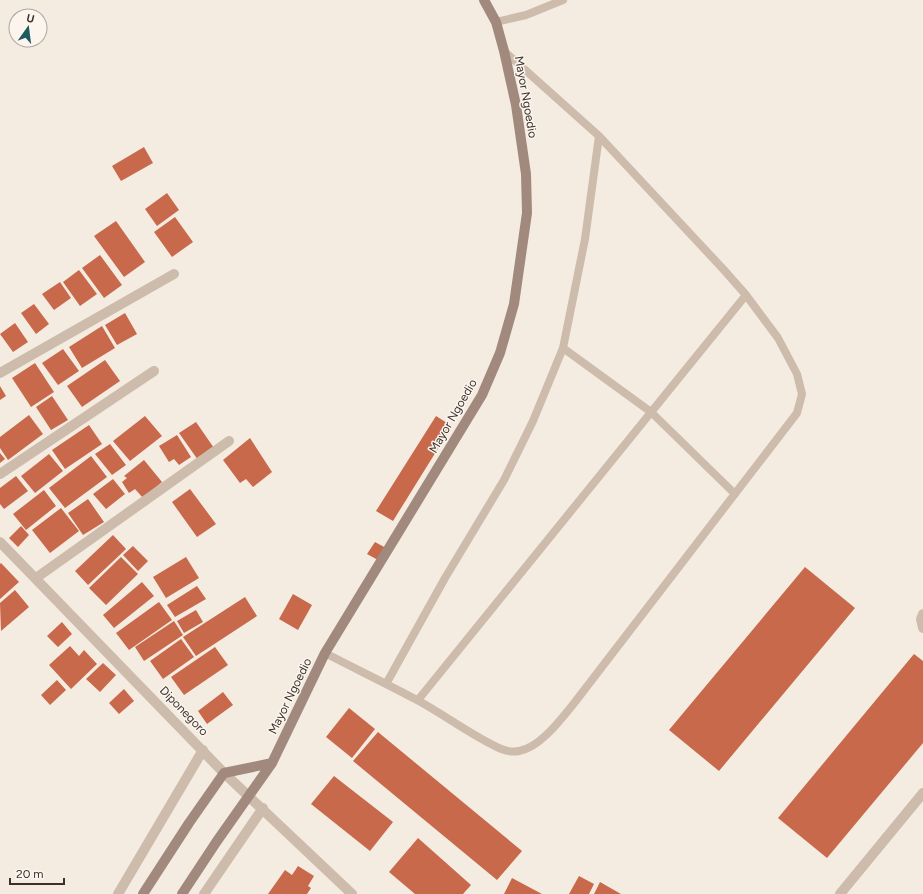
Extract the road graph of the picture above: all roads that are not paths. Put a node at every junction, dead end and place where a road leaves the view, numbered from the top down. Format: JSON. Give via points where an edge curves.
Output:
{"nodes":[{"id":1,"x":484,"y":0,"type":"edge"},
{"id":2,"x":563,"y":0,"type":"edge"},
{"id":3,"x":496,"y":22,"type":"junction"},
{"id":4,"x":504,"y":51,"type":"junction"},
{"id":5,"x":599,"y":136,"type":"junction"},
{"id":6,"x":174,"y":274,"type":"dead end"},
{"id":7,"x":746,"y":295,"type":"junction"},
{"id":8,"x":563,"y":348,"type":"junction"},
{"id":9,"x":154,"y":371,"type":"dead end"},
{"id":10,"x":0,"y":373,"type":"edge"},
{"id":11,"x":651,"y":412,"type":"junction"},
{"id":12,"x":229,"y":441,"type":"dead end"},
{"id":13,"x":0,"y":474,"type":"edge"},
{"id":14,"x":735,"y":494,"type":"junction"},
{"id":15,"x":0,"y":542,"type":"edge"},
{"id":16,"x":36,"y":578,"type":"junction"},
{"id":17,"x":923,"y":614,"type":"edge"},
{"id":18,"x":923,"y":628,"type":"edge"},
{"id":19,"x":325,"y":653,"type":"junction"},
{"id":20,"x":386,"y":684,"type":"junction"},
{"id":21,"x":418,"y":700,"type":"junction"},
{"id":22,"x":203,"y":750,"type":"junction"},
{"id":23,"x":272,"y":763,"type":"junction"},
{"id":24,"x":224,"y":773,"type":"junction"},
{"id":25,"x":923,"y":793,"type":"edge"},
{"id":26,"x":250,"y":796,"type":"junction"},
{"id":27,"x":263,"y":808,"type":"junction"},
{"id":28,"x":118,"y":894,"type":"edge"},
{"id":29,"x":143,"y":894,"type":"edge"},
{"id":30,"x":182,"y":894,"type":"edge"},
{"id":31,"x":204,"y":894,"type":"edge"},
{"id":32,"x":352,"y":894,"type":"edge"},
{"id":33,"x":840,"y":894,"type":"edge"}],
"edges":[{"from":1,"to":3,"type":"street","name":"Mayor Ngoedio"},
{"from":2,"to":3,"type":"lane","via":[[526,15]]},
{"from":3,"to":4,"type":"street","name":"Mayor Ngoedio"},
{"from":4,"to":5,"type":"lane"},
{"from":4,"to":19,"type":"street","name":"Mayor Ngoedio","via":[[526,174],[527,213],[514,304],[500,353],[482,396]]},
{"from":5,"to":7,"type":"lane"},
{"from":5,"to":8,"type":"lane","via":[[585,239]]},
{"from":6,"to":10,"type":"street"},
{"from":7,"to":11,"type":"lane"},
{"from":7,"to":14,"type":"lane","via":[[778,338],[797,374],[802,394],[796,413]]},
{"from":8,"to":11,"type":"lane"},
{"from":8,"to":20,"type":"lane","via":[[533,421],[504,480],[445,578]]},
{"from":9,"to":13,"type":"street"},
{"from":11,"to":14,"type":"lane"},
{"from":11,"to":21,"type":"lane"},
{"from":12,"to":16,"type":"street"},
{"from":14,"to":21,"type":"lane","via":[[575,702],[538,742],[529,748],[519,752],[493,745]]},
{"from":15,"to":16,"type":"street","name":"Diponegoro"},
{"from":16,"to":22,"type":"street","name":"Diponegoro"},
{"from":17,"to":18,"type":"street"},
{"from":19,"to":20,"type":"lane"},
{"from":19,"to":23,"type":"street","name":"Mayor Ngoedio"},
{"from":20,"to":21,"type":"lane"},
{"from":22,"to":24,"type":"street","name":"Diponegoro"},
{"from":22,"to":28,"type":"street"},
{"from":23,"to":24,"type":"street"},
{"from":23,"to":26,"type":"street","name":"Mayor Ngoedio"},
{"from":24,"to":26,"type":"street","name":"Diponegoro"},
{"from":24,"to":29,"type":"street"},
{"from":25,"to":33,"type":"street"},
{"from":26,"to":27,"type":"street","name":"Diponegoro"},
{"from":26,"to":30,"type":"street","name":"Mayor Ngoedio"},
{"from":27,"to":31,"type":"street"},
{"from":27,"to":32,"type":"street","name":"Diponegoro"}]}
